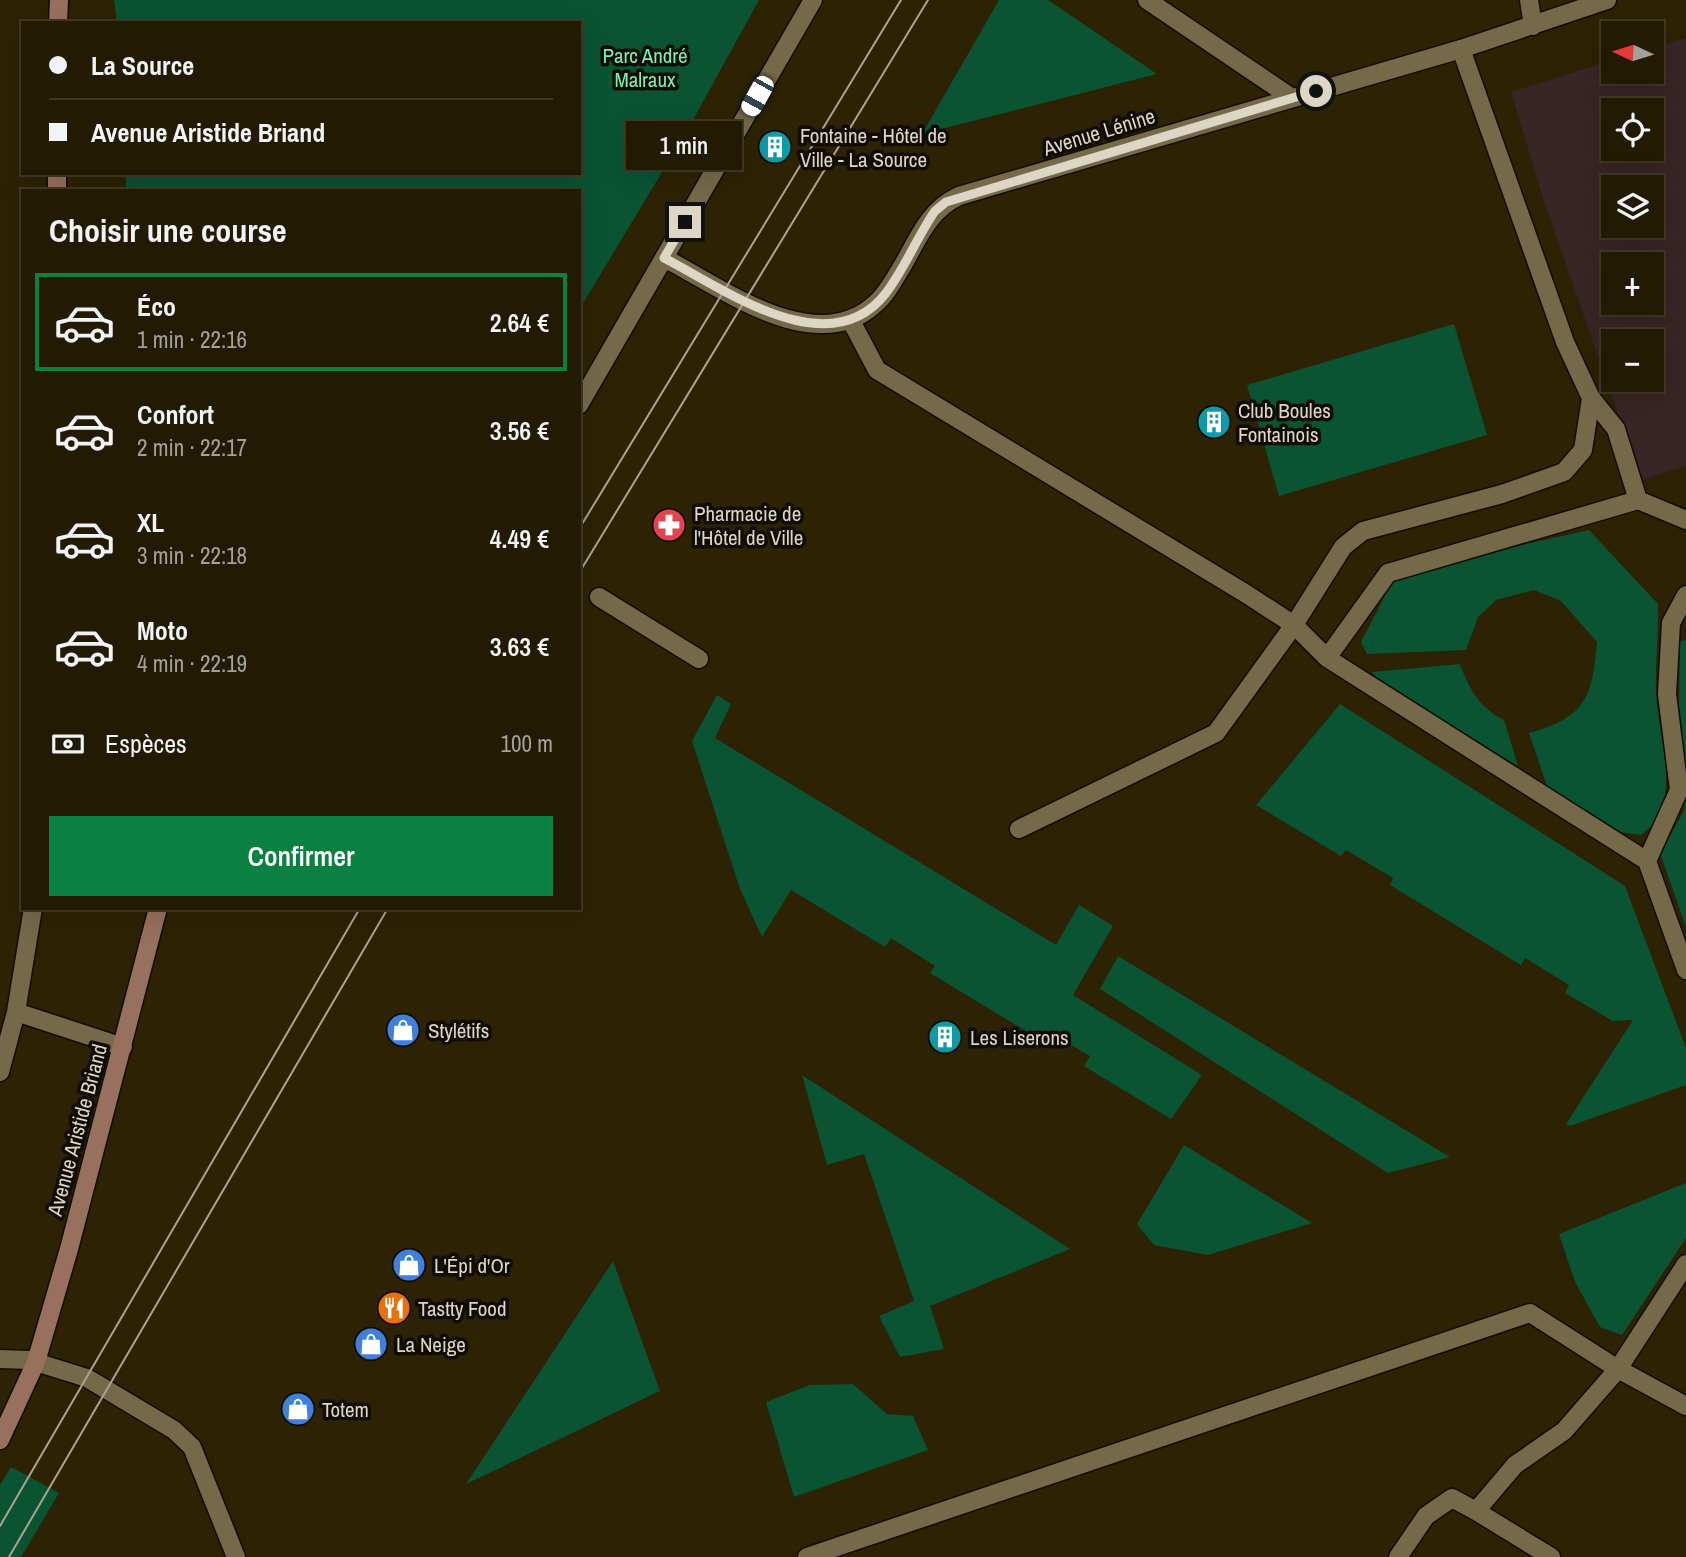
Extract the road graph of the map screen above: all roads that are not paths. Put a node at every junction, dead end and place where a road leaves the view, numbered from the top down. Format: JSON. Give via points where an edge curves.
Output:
{"nodes":[{"id":1,"x":59,"y":0,"type":"edge"},
{"id":2,"x":813,"y":0,"type":"edge"},
{"id":3,"x":1147,"y":0,"type":"edge"},
{"id":4,"x":1529,"y":0,"type":"edge"},
{"id":5,"x":1607,"y":0,"type":"edge"},
{"id":6,"x":58,"y":21,"type":"edge"},
{"id":7,"x":1533,"y":26,"type":"junction"},
{"id":8,"x":1461,"y":49,"type":"junction"},
{"id":9,"x":1292,"y":98,"type":"junction"},
{"id":10,"x":664,"y":258,"type":"junction"},
{"id":11,"x":850,"y":319,"type":"junction"},
{"id":12,"x":1591,"y":398,"type":"junction"},
{"id":13,"x":581,"y":402,"type":"edge"},
{"id":14,"x":1639,"y":500,"type":"junction"},
{"id":15,"x":1686,"y":520,"type":"edge"},
{"id":16,"x":1686,"y":594,"type":"edge"},
{"id":17,"x":599,"y":597,"type":"dead end"},
{"id":18,"x":1294,"y":625,"type":"junction"},
{"id":19,"x":1327,"y":658,"type":"junction"},
{"id":20,"x":699,"y":659,"type":"dead end"},
{"id":21,"x":1019,"y":829,"type":"dead end"},
{"id":22,"x":1647,"y":861,"type":"junction"},
{"id":23,"x":33,"y":910,"type":"edge"},
{"id":24,"x":157,"y":910,"type":"edge"},
{"id":25,"x":1686,"y":970,"type":"edge"},
{"id":26,"x":16,"y":1012,"type":"junction"},
{"id":27,"x":123,"y":1047,"type":"junction"},
{"id":28,"x":0,"y":1072,"type":"edge"},
{"id":29,"x":1686,"y":1264,"type":"edge"},
{"id":30,"x":0,"y":1359,"type":"edge"},
{"id":31,"x":36,"y":1362,"type":"junction"},
{"id":32,"x":1618,"y":1368,"type":"junction"},
{"id":33,"x":1686,"y":1406,"type":"edge"},
{"id":34,"x":0,"y":1440,"type":"edge"},
{"id":35,"x":1476,"y":1511,"type":"junction"},
{"id":36,"x":236,"y":1557,"type":"edge"},
{"id":37,"x":807,"y":1557,"type":"edge"},
{"id":38,"x":1398,"y":1557,"type":"edge"},
{"id":39,"x":1551,"y":1557,"type":"edge"}],
"edges":[{"from":1,"to":6,"type":"street"},
{"from":2,"to":10,"type":"street"},
{"from":3,"to":9,"type":"street"},
{"from":4,"to":7,"type":"street"},
{"from":5,"to":7,"type":"street","name":"Avenue Lénine"},
{"from":7,"to":8,"type":"street","name":"Avenue Lénine"},
{"from":8,"to":9,"type":"street","name":"Avenue Lénine"},
{"from":8,"to":12,"type":"street","via":[[1565,342]]},
{"from":9,"to":11,"type":"street","name":"Avenue Lénine","via":[[946,202],[935,211],[886,293],[874,306]]},
{"from":10,"to":11,"type":"street","name":"Avenue Lénine","via":[[783,319],[822,323]]},
{"from":10,"to":13,"type":"street"},
{"from":11,"to":18,"type":"street","via":[[877,370]]},
{"from":12,"to":14,"type":"street","via":[[1616,429]]},
{"from":12,"to":18,"type":"street","via":[[1583,450],[1564,472],[1502,494],[1363,531],[1343,547]]},
{"from":14,"to":15,"type":"street"},
{"from":14,"to":19,"type":"street","via":[[1388,573]]},
{"from":16,"to":22,"type":"street","via":[[1671,623],[1667,694],[1679,790]]},
{"from":17,"to":20,"type":"street"},
{"from":18,"to":19,"type":"street"},
{"from":18,"to":21,"type":"street","via":[[1216,733]]},
{"from":19,"to":22,"type":"street"},
{"from":22,"to":25,"type":"street"},
{"from":23,"to":26,"type":"street"},
{"from":24,"to":27,"type":"street","name":"Avenue Aristide Briand"},
{"from":26,"to":27,"type":"street"},
{"from":26,"to":28,"type":"street"},
{"from":27,"to":31,"type":"street","name":"Avenue Aristide Briand"},
{"from":29,"to":32,"type":"street"},
{"from":30,"to":31,"type":"street"},
{"from":31,"to":34,"type":"street","name":"Avenue Aristide Briand"},
{"from":31,"to":36,"type":"street","via":[[87,1378],[174,1430],[192,1447]]},
{"from":32,"to":33,"type":"street"},
{"from":32,"to":35,"type":"street","via":[[1563,1431],[1515,1465]]},
{"from":32,"to":37,"type":"street","via":[[1530,1313]]},
{"from":35,"to":38,"type":"street","via":[[1452,1498],[1426,1516]]},
{"from":35,"to":39,"type":"street"}]}
